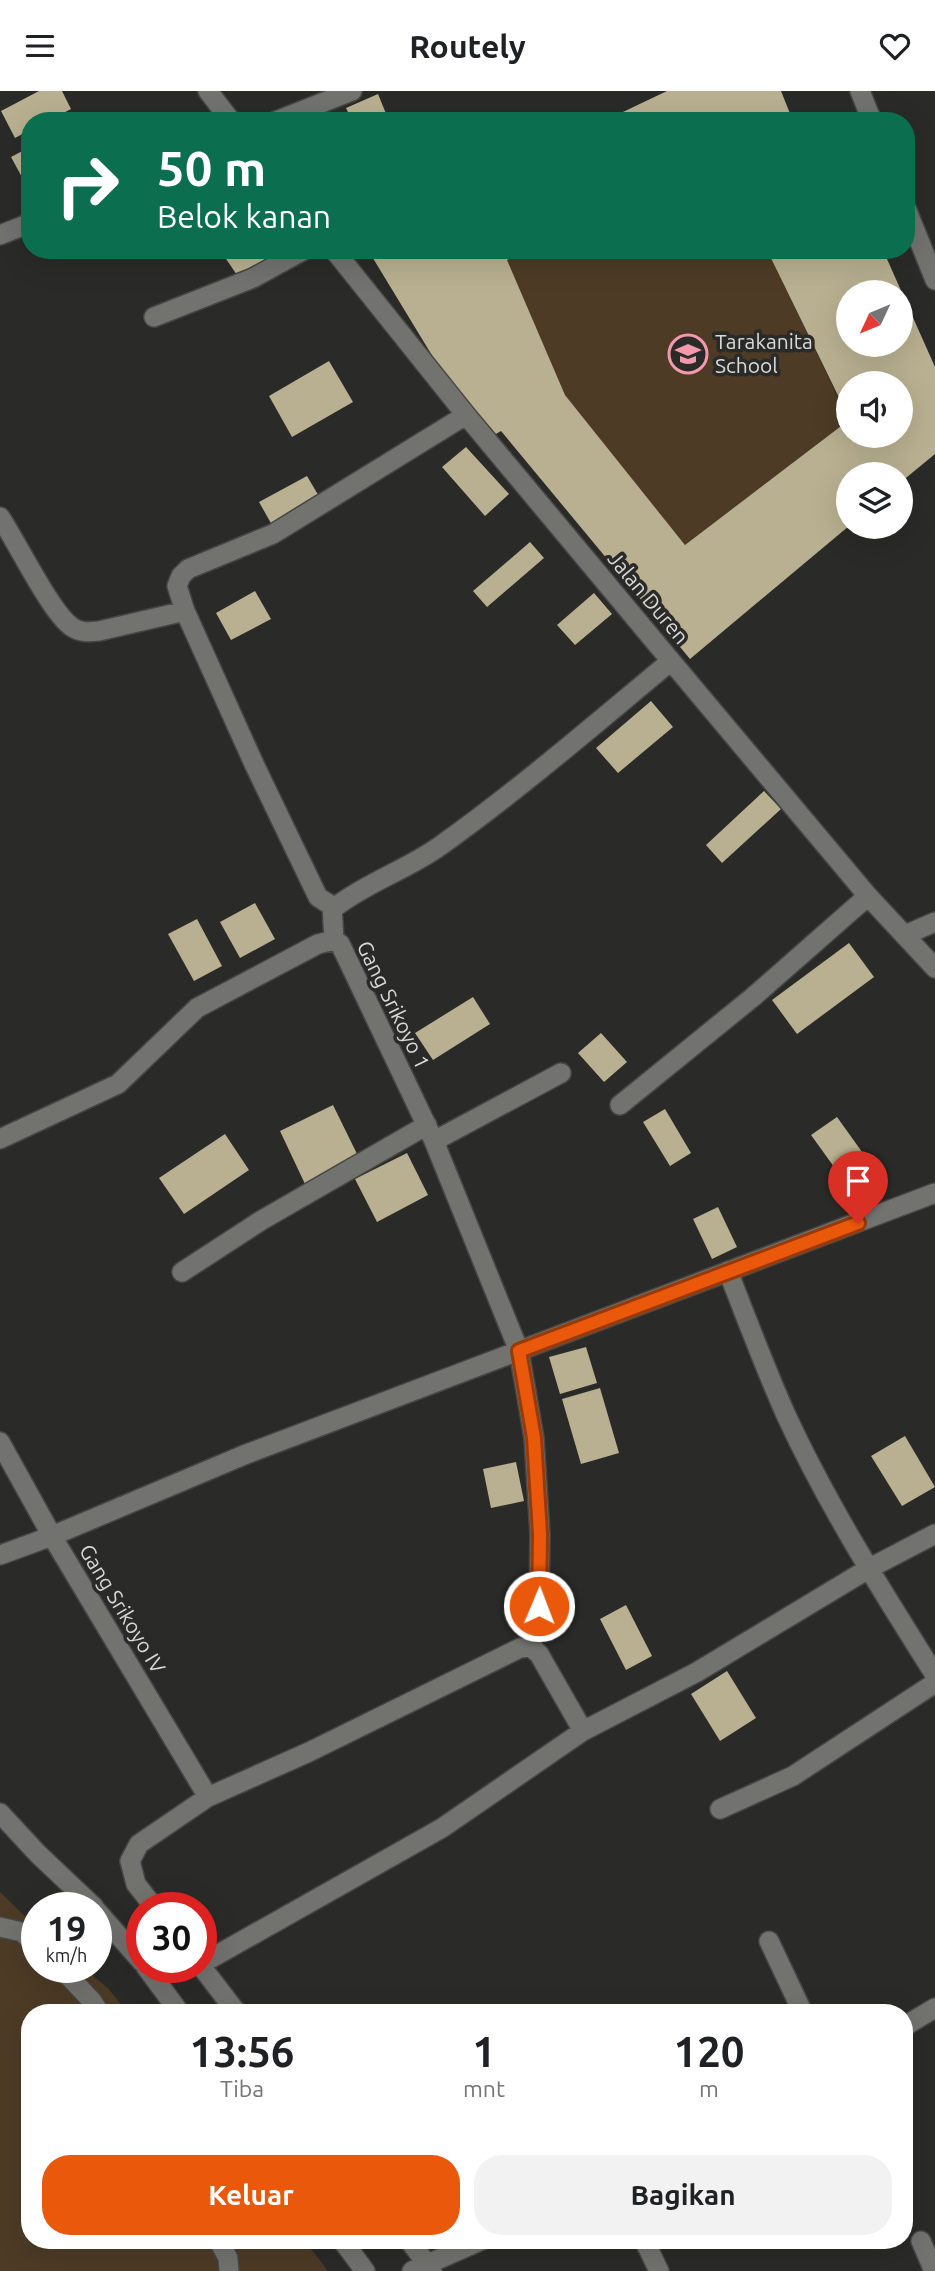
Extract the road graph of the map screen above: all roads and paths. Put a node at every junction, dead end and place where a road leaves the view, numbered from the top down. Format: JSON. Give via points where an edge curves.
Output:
{"nodes":[{"id":1,"x":208,"y":91,"type":"edge"},
{"id":2,"x":352,"y":91,"type":"edge"},
{"id":3,"x":860,"y":91,"type":"edge"},
{"id":4,"x":224,"y":112,"type":"edge"},
{"id":5,"x":299,"y":112,"type":"edge"},
{"id":6,"x":868,"y":112,"type":"edge"},
{"id":7,"x":21,"y":227,"type":"edge"},
{"id":8,"x":915,"y":230,"type":"edge"},
{"id":9,"x":0,"y":235,"type":"edge"},
{"id":10,"x":288,"y":259,"type":"edge"},
{"id":11,"x":341,"y":259,"type":"edge"},
{"id":12,"x":935,"y":280,"type":"edge"},
{"id":13,"x":154,"y":317,"type":"dead end"},
{"id":14,"x":466,"y":415,"type":"junction"},
{"id":15,"x":1,"y":522,"type":"edge"},
{"id":16,"x":185,"y":611,"type":"junction"},
{"id":17,"x":670,"y":661,"type":"junction"},
{"id":18,"x":868,"y":896,"type":"junction"},
{"id":19,"x":331,"y":906,"type":"junction"},
{"id":20,"x":935,"y":922,"type":"edge"},
{"id":21,"x":905,"y":935,"type":"junction"},
{"id":22,"x":334,"y":940,"type":"junction"},
{"id":23,"x":935,"y":968,"type":"edge"},
{"id":24,"x":561,"y":1073,"type":"dead end"},
{"id":25,"x":620,"y":1105,"type":"dead end"},
{"id":26,"x":430,"y":1133,"type":"junction"},
{"id":27,"x":0,"y":1139,"type":"edge"},
{"id":28,"x":935,"y":1193,"type":"edge"},
{"id":29,"x":182,"y":1272,"type":"dead end"},
{"id":30,"x":728,"y":1272,"type":"junction"},
{"id":31,"x":519,"y":1351,"type":"junction"},
{"id":32,"x":0,"y":1442,"type":"edge"},
{"id":33,"x":935,"y":1534,"type":"edge"},
{"id":34,"x":52,"y":1536,"type":"junction"},
{"id":35,"x":0,"y":1555,"type":"edge"},
{"id":36,"x":868,"y":1569,"type":"junction"},
{"id":37,"x":531,"y":1647,"type":"junction"},
{"id":38,"x":935,"y":1675,"type":"edge"},
{"id":39,"x":935,"y":1683,"type":"edge"},
{"id":40,"x":583,"y":1731,"type":"junction"},
{"id":41,"x":208,"y":1797,"type":"junction"},
{"id":42,"x":720,"y":1809,"type":"dead end"},
{"id":43,"x":0,"y":1812,"type":"edge"},
{"id":44,"x":77,"y":1892,"type":"edge"},
{"id":45,"x":142,"y":1892,"type":"edge"},
{"id":46,"x":0,"y":1927,"type":"edge"},
{"id":47,"x":112,"y":1928,"type":"edge"},
{"id":48,"x":21,"y":1932,"type":"edge"},
{"id":49,"x":769,"y":1941,"type":"dead end"},
{"id":50,"x":126,"y":1944,"type":"edge"},
{"id":51,"x":217,"y":1956,"type":"edge"},
{"id":52,"x":75,"y":1983,"type":"edge"},
{"id":53,"x":158,"y":1983,"type":"edge"},
{"id":54,"x":214,"y":1983,"type":"edge"},
{"id":55,"x":94,"y":2004,"type":"edge"},
{"id":56,"x":173,"y":2004,"type":"edge"},
{"id":57,"x":230,"y":2004,"type":"edge"},
{"id":58,"x":799,"y":2004,"type":"edge"},
{"id":59,"x":935,"y":2008,"type":"edge"},
{"id":60,"x":913,"y":2021,"type":"edge"},
{"id":61,"x":921,"y":2241,"type":"dead end"},
{"id":62,"x":223,"y":2249,"type":"edge"},
{"id":63,"x":349,"y":2249,"type":"edge"},
{"id":64,"x":414,"y":2249,"type":"edge"},
{"id":65,"x":463,"y":2249,"type":"edge"},
{"id":66,"x":648,"y":2249,"type":"edge"},
{"id":67,"x":423,"y":2268,"type":"edge"},
{"id":68,"x":229,"y":2271,"type":"edge"},
{"id":69,"x":365,"y":2271,"type":"edge"},
{"id":70,"x":659,"y":2271,"type":"edge"},
{"id":71,"x":934,"y":2271,"type":"edge"}],
"edges":[{"from":1,"to":4,"type":"street"},
{"from":2,"to":5,"type":"street"},
{"from":3,"to":6,"type":"street"},
{"from":7,"to":9,"type":"street"},
{"from":8,"to":12,"type":"street"},
{"from":10,"to":13,"type":"street","via":[[253,278]]},
{"from":11,"to":14,"type":"street","name":"Jalan Duren"},
{"from":14,"to":16,"type":"street","via":[[273,534],[188,569],[177,586]]},
{"from":14,"to":17,"type":"street","name":"Jalan Duren"},
{"from":15,"to":16,"type":"street","via":[[62,618],[74,629],[99,631]]},
{"from":16,"to":19,"type":"street","via":[[318,897]]},
{"from":17,"to":18,"type":"street","name":"Jalan Duren"},
{"from":17,"to":19,"type":"street","via":[[455,835],[416,862]]},
{"from":18,"to":21,"type":"street","name":"Jalan Duren"},
{"from":18,"to":25,"type":"street"},
{"from":19,"to":22,"type":"street","name":"Gang Srikoyo 1"},
{"from":20,"to":21,"type":"street"},
{"from":21,"to":23,"type":"street","name":"Jalan Duren"},
{"from":22,"to":26,"type":"street","name":"Gang Srikoyo 1","via":[[344,952]]},
{"from":22,"to":27,"type":"street","via":[[317,944],[197,1008],[118,1084]]},
{"from":24,"to":26,"type":"street"},
{"from":26,"to":29,"type":"street","via":[[262,1220]]},
{"from":26,"to":31,"type":"street","name":"Gang Srikoyo 1"},
{"from":28,"to":30,"type":"street"},
{"from":30,"to":31,"type":"street"},
{"from":30,"to":36,"type":"street","via":[[788,1417]]},
{"from":31,"to":34,"type":"street","via":[[244,1454]]},
{"from":31,"to":37,"type":"street","name":"Gang Srikoyo 1","via":[[534,1438],[540,1534],[539,1606]]},
{"from":32,"to":34,"type":"street","name":"Gang Srikoyo IV"},
{"from":33,"to":36,"type":"street"},
{"from":34,"to":35,"type":"street"},
{"from":34,"to":41,"type":"street","name":"Gang Srikoyo IV"},
{"from":36,"to":38,"type":"street"},
{"from":36,"to":40,"type":"street","via":[[697,1672]]},
{"from":37,"to":40,"type":"street"},
{"from":37,"to":41,"type":"street","via":[[520,1648]]},
{"from":39,"to":42,"type":"street","via":[[793,1776]]},
{"from":40,"to":51,"type":"street","via":[[442,1828]]},
{"from":41,"to":45,"type":"street","via":[[139,1844],[130,1861]]},
{"from":43,"to":44,"type":"street"},
{"from":46,"to":48,"type":"street"},
{"from":47,"to":50,"type":"street"},
{"from":49,"to":58,"type":"street"},
{"from":52,"to":55,"type":"street"},
{"from":53,"to":56,"type":"street"},
{"from":54,"to":57,"type":"street"},
{"from":59,"to":60,"type":"street"},
{"from":61,"to":71,"type":"street"},
{"from":62,"to":68,"type":"street"},
{"from":63,"to":69,"type":"street"},
{"from":64,"to":67,"type":"street"},
{"from":65,"to":67,"type":"street"},
{"from":66,"to":70,"type":"street"}]}
